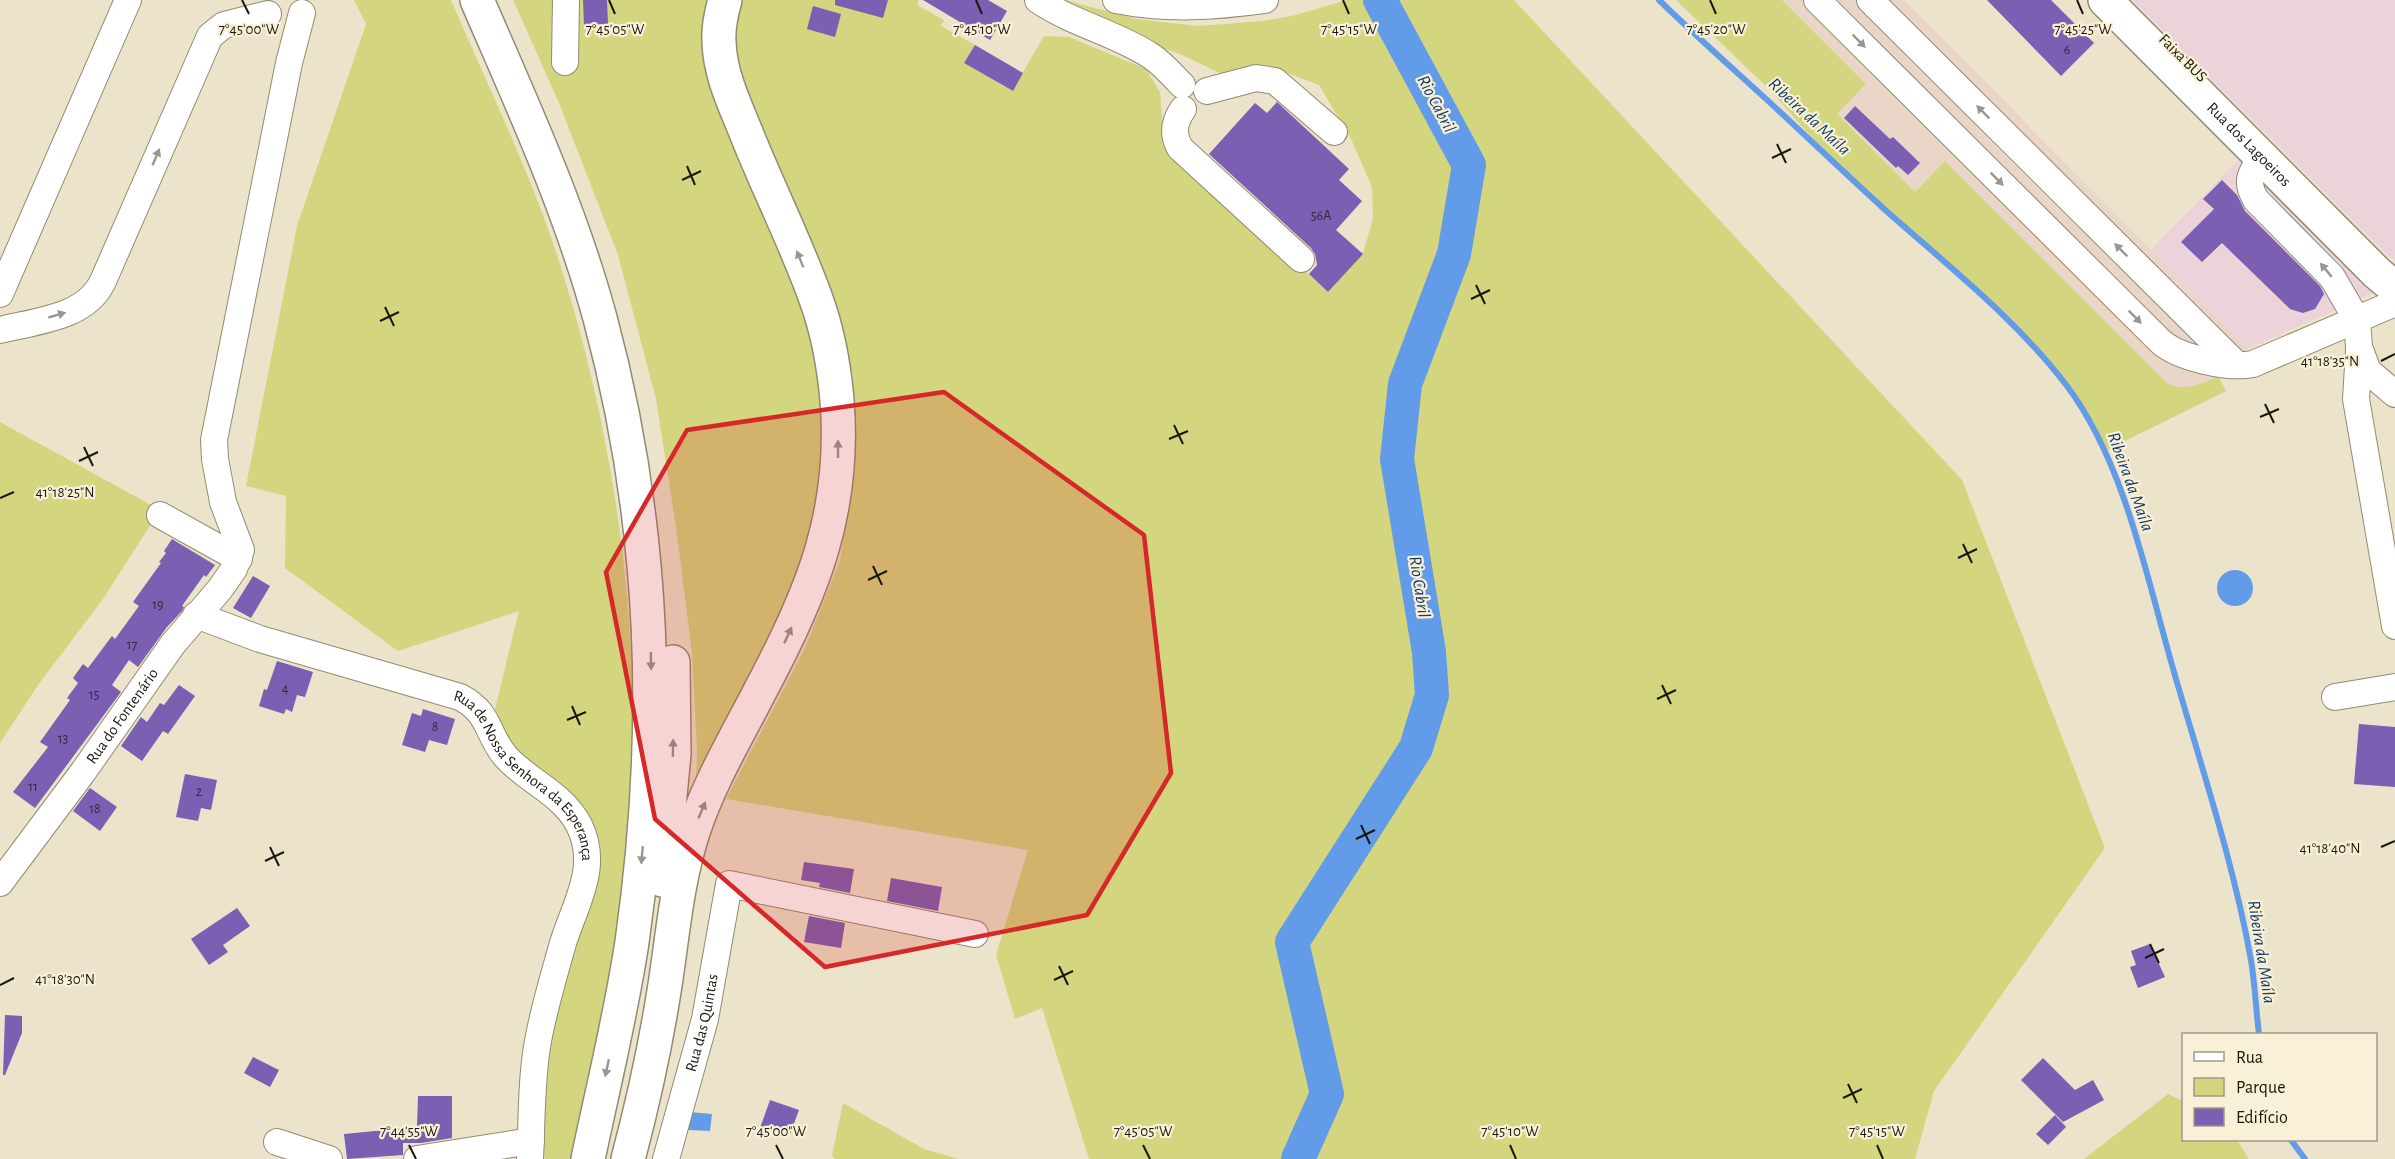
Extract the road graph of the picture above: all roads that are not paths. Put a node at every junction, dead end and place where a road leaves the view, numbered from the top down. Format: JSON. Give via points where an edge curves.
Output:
{"nodes":[{"id":1,"x":128,"y":0,"type":"edge"},
{"id":2,"x":242,"y":0,"type":"edge"},
{"id":3,"x":477,"y":0,"type":"edge"},
{"id":4,"x":497,"y":0,"type":"edge"},
{"id":5,"x":566,"y":0,"type":"edge"},
{"id":6,"x":725,"y":0,"type":"edge"},
{"id":7,"x":1038,"y":0,"type":"edge"},
{"id":8,"x":1116,"y":0,"type":"edge"},
{"id":9,"x":1265,"y":0,"type":"edge"},
{"id":10,"x":1817,"y":0,"type":"edge"},
{"id":11,"x":1870,"y":0,"type":"edge"},
{"id":12,"x":2105,"y":0,"type":"edge"},
{"id":13,"x":2125,"y":0,"type":"edge"},
{"id":14,"x":303,"y":7,"type":"edge"},
{"id":15,"x":271,"y":12,"type":"edge"},
{"id":16,"x":565,"y":62,"type":"dead end"},
{"id":17,"x":289,"y":63,"type":"junction"},
{"id":18,"x":1183,"y":97,"type":"junction"},
{"id":19,"x":1334,"y":132,"type":"dead end"},
{"id":20,"x":2262,"y":157,"type":"junction"},
{"id":21,"x":1301,"y":259,"type":"dead end"},
{"id":22,"x":2395,"y":268,"type":"edge"},
{"id":23,"x":2395,"y":288,"type":"edge"},
{"id":24,"x":0,"y":294,"type":"edge"},
{"id":25,"x":2395,"y":303,"type":"edge"},
{"id":26,"x":2357,"y":320,"type":"junction"},
{"id":27,"x":2193,"y":322,"type":"junction"},
{"id":28,"x":0,"y":330,"type":"edge"},
{"id":29,"x":2160,"y":341,"type":"junction"},
{"id":30,"x":2359,"y":347,"type":"junction"},
{"id":31,"x":2185,"y":356,"type":"junction"},
{"id":32,"x":2237,"y":365,"type":"junction"},
{"id":33,"x":2395,"y":394,"type":"edge"},
{"id":34,"x":160,"y":515,"type":"dead end"},
{"id":35,"x":240,"y":554,"type":"junction"},
{"id":36,"x":196,"y":615,"type":"junction"},
{"id":37,"x":2395,"y":626,"type":"edge"},
{"id":38,"x":2395,"y":687,"type":"edge"},
{"id":39,"x":2335,"y":698,"type":"dead end"},
{"id":40,"x":0,"y":882,"type":"edge"},
{"id":41,"x":975,"y":934,"type":"dead end"},
{"id":42,"x":278,"y":1142,"type":"dead end"},
{"id":43,"x":530,"y":1150,"type":"edge"},
{"id":44,"x":329,"y":1159,"type":"edge"},
{"id":45,"x":417,"y":1159,"type":"edge"},
{"id":46,"x":588,"y":1159,"type":"edge"},
{"id":47,"x":613,"y":1159,"type":"edge"},
{"id":48,"x":628,"y":1159,"type":"edge"},
{"id":49,"x":666,"y":1159,"type":"edge"}],
"edges":[{"from":1,"to":24,"type":"street"},
{"from":2,"to":15,"type":"street"},
{"from":3,"to":46,"type":"main road","one_way":true,"via":[[550,170],[599,316],[629,449],[648,591],[651,696],[639,888],[623,993]]},
{"from":47,"to":4,"type":"main road","one_way":true,"via":[[668,836],[674,708],[665,568],[646,437],[610,285],[569,166]]},
{"from":5,"to":16,"type":"street"},
{"from":48,"to":6,"type":"main road","one_way":true,"via":[[665,989],[679,886],[694,827],[785,643],[816,570],[834,506],[838,474],[837,402],[826,331],[727,86],[719,44]]},
{"from":7,"to":18,"type":"street","via":[[1064,16],[1142,50],[1164,67]]},
{"from":8,"to":9,"type":"street","via":[[1198,8]]},
{"from":10,"to":29,"type":"street","one_way":true},
{"from":27,"to":11,"type":"street","one_way":true},
{"from":12,"to":20,"type":"main road","name":"Rua dos Lagoeiros"},
{"from":13,"to":22,"type":"street","name":"Faixa BUS"},
{"from":14,"to":15,"type":"street","via":[[292,22]]},
{"from":14,"to":17,"type":"street"},
{"from":15,"to":17,"type":"street","via":[[288,47]]},
{"from":28,"to":15,"type":"street","one_way":true,"via":[[71,311],[96,294],[210,36],[224,25]]},
{"from":17,"to":35,"type":"street","via":[[214,440],[223,502]]},
{"from":18,"to":19,"type":"street","via":[[1192,112],[1200,110],[1208,100],[1207,91],[1256,78],[1275,81]]},
{"from":18,"to":21,"type":"street","via":[[1175,129],[1180,148]]},
{"from":20,"to":23,"type":"main road","name":"Rua dos Lagoeiros"},
{"from":26,"to":20,"type":"street","one_way":true,"via":[[2324,268],[2256,200],[2248,182]]},
{"from":25,"to":26,"type":"street"},
{"from":26,"to":30,"type":"street"},
{"from":26,"to":32,"type":"street","via":[[2253,364]]},
{"from":27,"to":29,"type":"street","via":[[2177,315],[2165,321]]},
{"from":27,"to":31,"type":"street","via":[[2201,335],[2199,345]]},
{"from":27,"to":32,"type":"street"},
{"from":29,"to":31,"type":"street"},
{"from":30,"to":33,"type":"street","via":[[2368,371]]},
{"from":30,"to":37,"type":"street","via":[[2356,399]]},
{"from":31,"to":32,"type":"street"},
{"from":34,"to":35,"type":"street"},
{"from":35,"to":36,"type":"street","name":"Rua do Fontenário","via":[[220,589]]},
{"from":36,"to":40,"type":"street","name":"Rua do Fontenário"},
{"from":36,"to":43,"type":"street","name":"Rua de Nossa Senhora da Esperança","via":[[260,639],[470,702],[485,718],[505,756],[558,799],[578,824],[587,855],[585,880],[564,940],[538,1041]]},
{"from":38,"to":39,"type":"street"},
{"from":41,"to":49,"type":"street","name":"Rua das Quintas","via":[[729,884],[705,1019]]},
{"from":42,"to":44,"type":"street"},
{"from":43,"to":45,"type":"street"}]}
